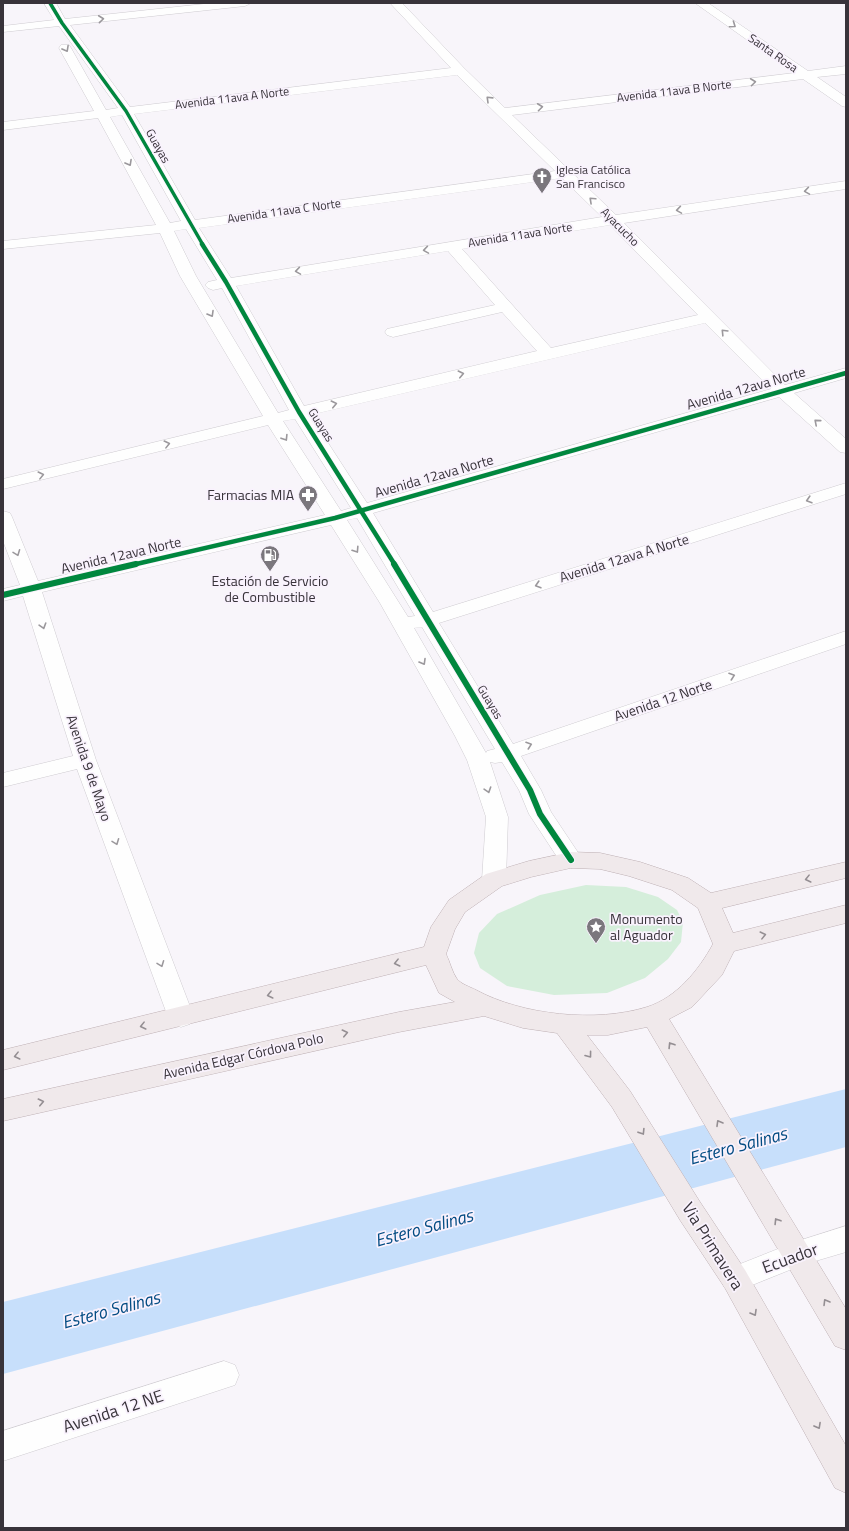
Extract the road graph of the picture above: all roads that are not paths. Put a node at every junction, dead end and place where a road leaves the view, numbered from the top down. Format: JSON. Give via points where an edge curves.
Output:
{"nodes":[{"id":1,"x":40,"y":3,"type":"edge"},
{"id":2,"x":50,"y":3,"type":"edge"},
{"id":3,"x":245,"y":3,"type":"edge"},
{"id":4,"x":396,"y":3,"type":"edge"},
{"id":5,"x":701,"y":3,"type":"edge"},
{"id":6,"x":57,"y":23,"type":"junction"},
{"id":7,"x":3,"y":29,"type":"edge"},
{"id":8,"x":846,"y":70,"type":"edge"},
{"id":9,"x":460,"y":71,"type":"junction"},
{"id":10,"x":805,"y":76,"type":"junction"},
{"id":11,"x":846,"y":103,"type":"edge"},
{"id":12,"x":126,"y":111,"type":"junction"},
{"id":13,"x":502,"y":112,"type":"junction"},
{"id":14,"x":102,"y":114,"type":"junction"},
{"id":15,"x":3,"y":126,"type":"edge"},
{"id":16,"x":564,"y":174,"type":"junction"},
{"id":17,"x":846,"y":185,"type":"edge"},
{"id":18,"x":613,"y":220,"type":"junction"},
{"id":19,"x":190,"y":224,"type":"junction"},
{"id":20,"x":165,"y":228,"type":"junction"},
{"id":21,"x":3,"y":245,"type":"edge"},
{"id":22,"x":451,"y":246,"type":"junction"},
{"id":23,"x":226,"y":282,"type":"junction"},
{"id":24,"x":195,"y":288,"type":"junction"},
{"id":25,"x":505,"y":307,"type":"junction"},
{"id":26,"x":710,"y":317,"type":"junction"},
{"id":27,"x":393,"y":332,"type":"dead end"},
{"id":28,"x":547,"y":353,"type":"junction"},
{"id":29,"x":846,"y":373,"type":"edge"},
{"id":30,"x":781,"y":390,"type":"junction"},
{"id":31,"x":300,"y":412,"type":"junction"},
{"id":32,"x":272,"y":418,"type":"junction"},
{"id":33,"x":846,"y":448,"type":"edge"},
{"id":34,"x":3,"y":484,"type":"edge"},
{"id":35,"x":846,"y":488,"type":"edge"},
{"id":36,"x":361,"y":509,"type":"junction"},
{"id":37,"x":3,"y":517,"type":"edge"},
{"id":38,"x":335,"y":518,"type":"junction"},
{"id":39,"x":31,"y":589,"type":"junction"},
{"id":40,"x":3,"y":595,"type":"edge"},
{"id":41,"x":427,"y":620,"type":"junction"},
{"id":42,"x":402,"y":624,"type":"junction"},
{"id":43,"x":846,"y":638,"type":"edge"},
{"id":44,"x":508,"y":753,"type":"junction"},
{"id":45,"x":85,"y":760,"type":"junction"},
{"id":46,"x":478,"y":760,"type":"junction"},
{"id":47,"x":3,"y":780,"type":"edge"},
{"id":48,"x":571,"y":860,"type":"junction"},
{"id":49,"x":846,"y":870,"type":"edge"},
{"id":50,"x":494,"y":880,"type":"junction"},
{"id":51,"x":708,"y":903,"type":"junction"},
{"id":52,"x":846,"y":914,"type":"edge"},
{"id":53,"x":725,"y":944,"type":"junction"},
{"id":54,"x":434,"y":954,"type":"junction"},
{"id":55,"x":484,"y":1006,"type":"junction"},
{"id":56,"x":653,"y":1016,"type":"junction"},
{"id":57,"x":181,"y":1017,"type":"junction"},
{"id":58,"x":565,"y":1024,"type":"junction"},
{"id":59,"x":3,"y":1060,"type":"edge"},
{"id":60,"x":3,"y":1110,"type":"edge"},
{"id":61,"x":846,"y":1239,"type":"edge"},
{"id":62,"x":798,"y":1254,"type":"junction"},
{"id":63,"x":735,"y":1279,"type":"junction"},
{"id":64,"x":846,"y":1336,"type":"edge"},
{"id":65,"x":224,"y":1375,"type":"dead end"},
{"id":66,"x":3,"y":1446,"type":"edge"},
{"id":67,"x":846,"y":1477,"type":"edge"}],
"edges":[{"from":1,"to":6,"type":"street","name":"Guayas"},
{"from":2,"to":6,"type":"street","name":"Guayas"},
{"from":6,"to":3,"type":"street","one_way":true},
{"from":4,"to":9,"type":"street","name":"Ayacucho"},
{"from":5,"to":10,"type":"street","name":"Santa Rosa","one_way":true},
{"from":6,"to":7,"type":"street"},
{"from":6,"to":12,"type":"street","name":"Guayas"},
{"from":6,"to":14,"type":"street","name":"Guayas","one_way":true},
{"from":8,"to":10,"type":"street","name":"Avenida 11ava B Norte"},
{"from":9,"to":12,"type":"street","name":"Avenida 11ava A Norte"},
{"from":13,"to":9,"type":"street","name":"Ayacucho","one_way":true},
{"from":10,"to":11,"type":"street","name":"Santa Rosa"},
{"from":13,"to":10,"type":"street","name":"Avenida 11ava B Norte","one_way":true},
{"from":12,"to":14,"type":"street","name":"Avenida 11ava A Norte"},
{"from":12,"to":19,"type":"street","name":"Guayas"},
{"from":13,"to":16,"type":"street","name":"Ayacucho"},
{"from":14,"to":15,"type":"street","name":"Avenida 11ava A Norte"},
{"from":14,"to":20,"type":"street","name":"Guayas","one_way":true},
{"from":18,"to":16,"type":"street","name":"Ayacucho","one_way":true},
{"from":16,"to":19,"type":"street","name":"Avenida 11ava C Norte"},
{"from":17,"to":18,"type":"street","name":"Avenida 11ava Norte","one_way":true},
{"from":18,"to":22,"type":"street","name":"Avenida 11ava Norte"},
{"from":18,"to":26,"type":"street","name":"Ayacucho"},
{"from":19,"to":20,"type":"street","name":"Avenida 11ava C Norte"},
{"from":19,"to":23,"type":"street","name":"Guayas"},
{"from":20,"to":21,"type":"street","name":"Avenida 11ava C Norte"},
{"from":20,"to":24,"type":"street","name":"Guayas"},
{"from":22,"to":23,"type":"street","name":"Avenida 11ava Norte","one_way":true},
{"from":22,"to":25,"type":"street"},
{"from":23,"to":24,"type":"street","name":"Avenida 11ava Norte"},
{"from":23,"to":31,"type":"street","name":"Guayas"},
{"from":24,"to":32,"type":"street","name":"Guayas","one_way":true},
{"from":25,"to":27,"type":"street"},
{"from":25,"to":28,"type":"street"},
{"from":26,"to":28,"type":"street"},
{"from":30,"to":26,"type":"street","name":"Ayacucho","one_way":true},
{"from":31,"to":28,"type":"street","one_way":true},
{"from":29,"to":30,"type":"street","name":"Avenida 12ava Norte"},
{"from":33,"to":30,"type":"street","name":"Ayacucho","one_way":true},
{"from":30,"to":36,"type":"street","name":"Avenida 12ava Norte"},
{"from":31,"to":32,"type":"street"},
{"from":31,"to":36,"type":"street","name":"Guayas"},
{"from":34,"to":32,"type":"street","one_way":true},
{"from":32,"to":38,"type":"street","name":"Guayas","one_way":true},
{"from":35,"to":41,"type":"street","name":"Avenida 12ava A Norte","one_way":true},
{"from":36,"to":38,"type":"street","name":"Avenida 12ava Norte"},
{"from":36,"to":41,"type":"street","name":"Guayas"},
{"from":37,"to":39,"type":"street","name":"Avenida 9 de Mayo","one_way":true},
{"from":38,"to":39,"type":"street","name":"Avenida 12ava Norte"},
{"from":38,"to":42,"type":"street","name":"Guayas","one_way":true},
{"from":39,"to":40,"type":"street","name":"Avenida 12ava Norte"},
{"from":39,"to":45,"type":"street","name":"Avenida 9 de Mayo","one_way":true},
{"from":41,"to":42,"type":"street","name":"Avenida 12ava A Norte"},
{"from":41,"to":44,"type":"street","name":"Guayas"},
{"from":42,"to":46,"type":"street","name":"Guayas","one_way":true},
{"from":44,"to":43,"type":"street","name":"Avenida 12 Norte","one_way":true},
{"from":44,"to":46,"type":"street","name":"Avenida 12 Norte"},
{"from":44,"to":48,"type":"street","name":"Guayas","via":[[530,790],[540,814]]},
{"from":45,"to":47,"type":"street"},
{"from":45,"to":57,"type":"street","name":"Avenida 9 de Mayo","one_way":true},
{"from":46,"to":50,"type":"street","name":"Guayas","one_way":true,"via":[[497,817]]},
{"from":48,"to":50,"type":"main road"},
{"from":48,"to":51,"type":"main road","via":[[600,861],[632,868],[680,884]]},
{"from":49,"to":51,"type":"main road","one_way":true},
{"from":50,"to":54,"type":"main road","via":[[457,906],[443,927]]},
{"from":51,"to":53,"type":"main road"},
{"from":53,"to":52,"type":"main road","one_way":true},
{"from":53,"to":56,"type":"main road","via":[[713,968],[683,1000]]},
{"from":54,"to":55,"type":"main road","via":[[448,986]]},
{"from":54,"to":57,"type":"main road","one_way":true},
{"from":55,"to":58,"type":"main road","via":[[523,1018]]},
{"from":60,"to":55,"type":"main road","name":"Avenida Edgar Córdova Polo","one_way":true,"via":[[398,1022]]},
{"from":56,"to":58,"type":"main road","via":[[608,1025]]},
{"from":62,"to":56,"type":"main road","one_way":true},
{"from":57,"to":59,"type":"main road","one_way":true},
{"from":58,"to":63,"type":"main road","name":"Via Primavera","one_way":true,"via":[[621,1099]]},
{"from":61,"to":62,"type":"street","name":"Ecuador"},
{"from":62,"to":63,"type":"street","name":"Ecuador"},
{"from":64,"to":62,"type":"main road","one_way":true},
{"from":63,"to":67,"type":"main road","name":"Via Primavera","one_way":true},
{"from":65,"to":66,"type":"street","name":"Avenida 12 NE"}]}
